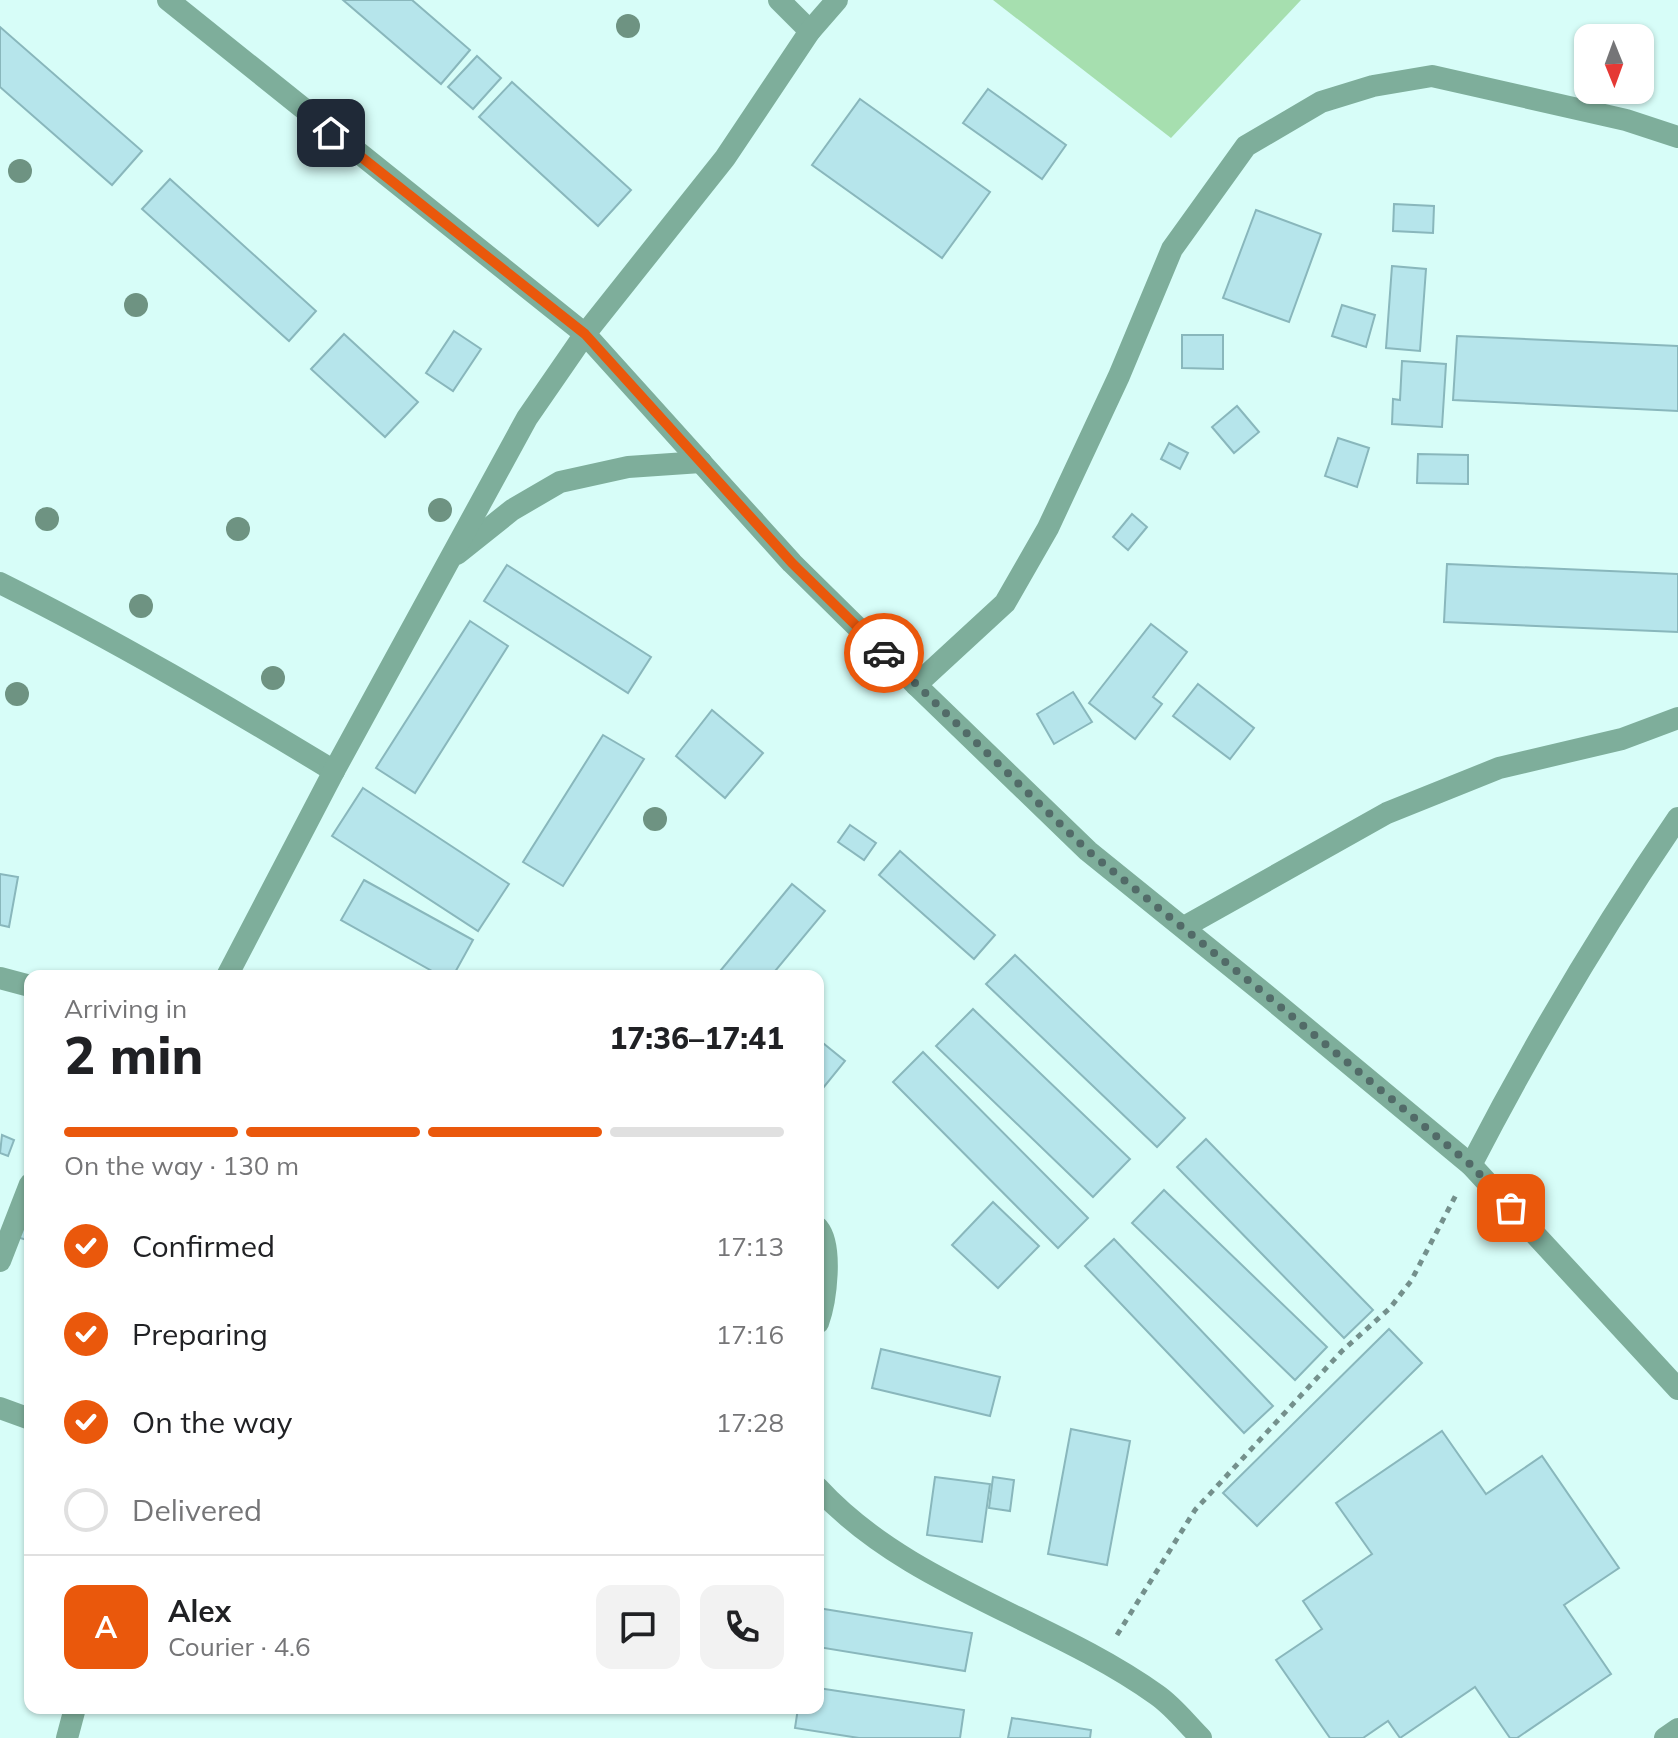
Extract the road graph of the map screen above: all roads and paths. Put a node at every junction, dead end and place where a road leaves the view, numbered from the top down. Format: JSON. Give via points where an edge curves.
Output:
{"nodes":[{"id":1,"x":168,"y":0,"type":"edge"},
{"id":2,"x":779,"y":0,"type":"edge"},
{"id":3,"x":837,"y":0,"type":"edge"},
{"id":4,"x":810,"y":31,"type":"junction"},
{"id":5,"x":1678,"y":137,"type":"edge"},
{"id":6,"x":585,"y":334,"type":"junction"},
{"id":7,"x":701,"y":462,"type":"junction"},
{"id":8,"x":447,"y":562,"type":"junction"},
{"id":9,"x":0,"y":583,"type":"edge"},
{"id":10,"x":916,"y":685,"type":"junction"},
{"id":11,"x":1678,"y":718,"type":"edge"},
{"id":12,"x":334,"y":771,"type":"junction"},
{"id":13,"x":1678,"y":818,"type":"edge"},
{"id":14,"x":1184,"y":927,"type":"junction"},
{"id":15,"x":230,"y":970,"type":"edge"},
{"id":16,"x":0,"y":978,"type":"edge"},
{"id":17,"x":24,"y":984,"type":"edge"},
{"id":18,"x":1471,"y":1165,"type":"junction"},
{"id":19,"x":24,"y":1199,"type":"edge"},
{"id":20,"x":824,"y":1242,"type":"edge"},
{"id":21,"x":0,"y":1261,"type":"edge"},
{"id":22,"x":824,"y":1286,"type":"edge"},
{"id":23,"x":1678,"y":1389,"type":"edge"},
{"id":24,"x":0,"y":1408,"type":"edge"},
{"id":25,"x":24,"y":1417,"type":"edge"},
{"id":26,"x":824,"y":1494,"type":"edge"},
{"id":27,"x":1102,"y":1660,"type":"junction"},
{"id":28,"x":73,"y":1714,"type":"edge"},
{"id":29,"x":1678,"y":1729,"type":"edge"},
{"id":30,"x":67,"y":1738,"type":"edge"},
{"id":31,"x":1201,"y":1738,"type":"edge"},
{"id":32,"x":1665,"y":1738,"type":"edge"}],
"edges":[{"from":1,"to":6,"type":"lane"},
{"from":2,"to":4,"type":"lane"},
{"from":3,"to":4,"type":"lane"},
{"from":4,"to":6,"type":"lane","via":[[725,158]]},
{"from":5,"to":10,"type":"lane","via":[[1432,76],[1321,102],[1246,146],[1172,249],[1048,528],[1005,603]]},
{"from":6,"to":7,"type":"lane"},
{"from":6,"to":8,"type":"lane","via":[[527,418]]},
{"from":7,"to":8,"type":"lane","via":[[628,467],[560,482],[512,510]]},
{"from":7,"to":10,"type":"lane","via":[[792,563]]},
{"from":8,"to":12,"type":"lane"},
{"from":9,"to":12,"type":"lane"},
{"from":10,"to":14,"type":"lane","via":[[1088,851]]},
{"from":11,"to":14,"type":"lane","via":[[1622,739],[1499,768],[1387,813]]},
{"from":12,"to":15,"type":"lane"},
{"from":13,"to":18,"type":"lane","via":[[1566,992]]},
{"from":14,"to":18,"type":"lane"},
{"from":16,"to":17,"type":"lane"},
{"from":18,"to":23,"type":"lane"},
{"from":18,"to":27,"type":"path","via":[[1411,1281],[1195,1510]]},
{"from":19,"to":21,"type":"lane"},
{"from":20,"to":22,"type":"lane"},
{"from":24,"to":25,"type":"lane"},
{"from":26,"to":27,"type":"lane","via":[[842,1514],[893,1549]]},
{"from":27,"to":31,"type":"lane","via":[[1160,1696]]},
{"from":28,"to":30,"type":"lane"},
{"from":29,"to":32,"type":"lane"}]}
